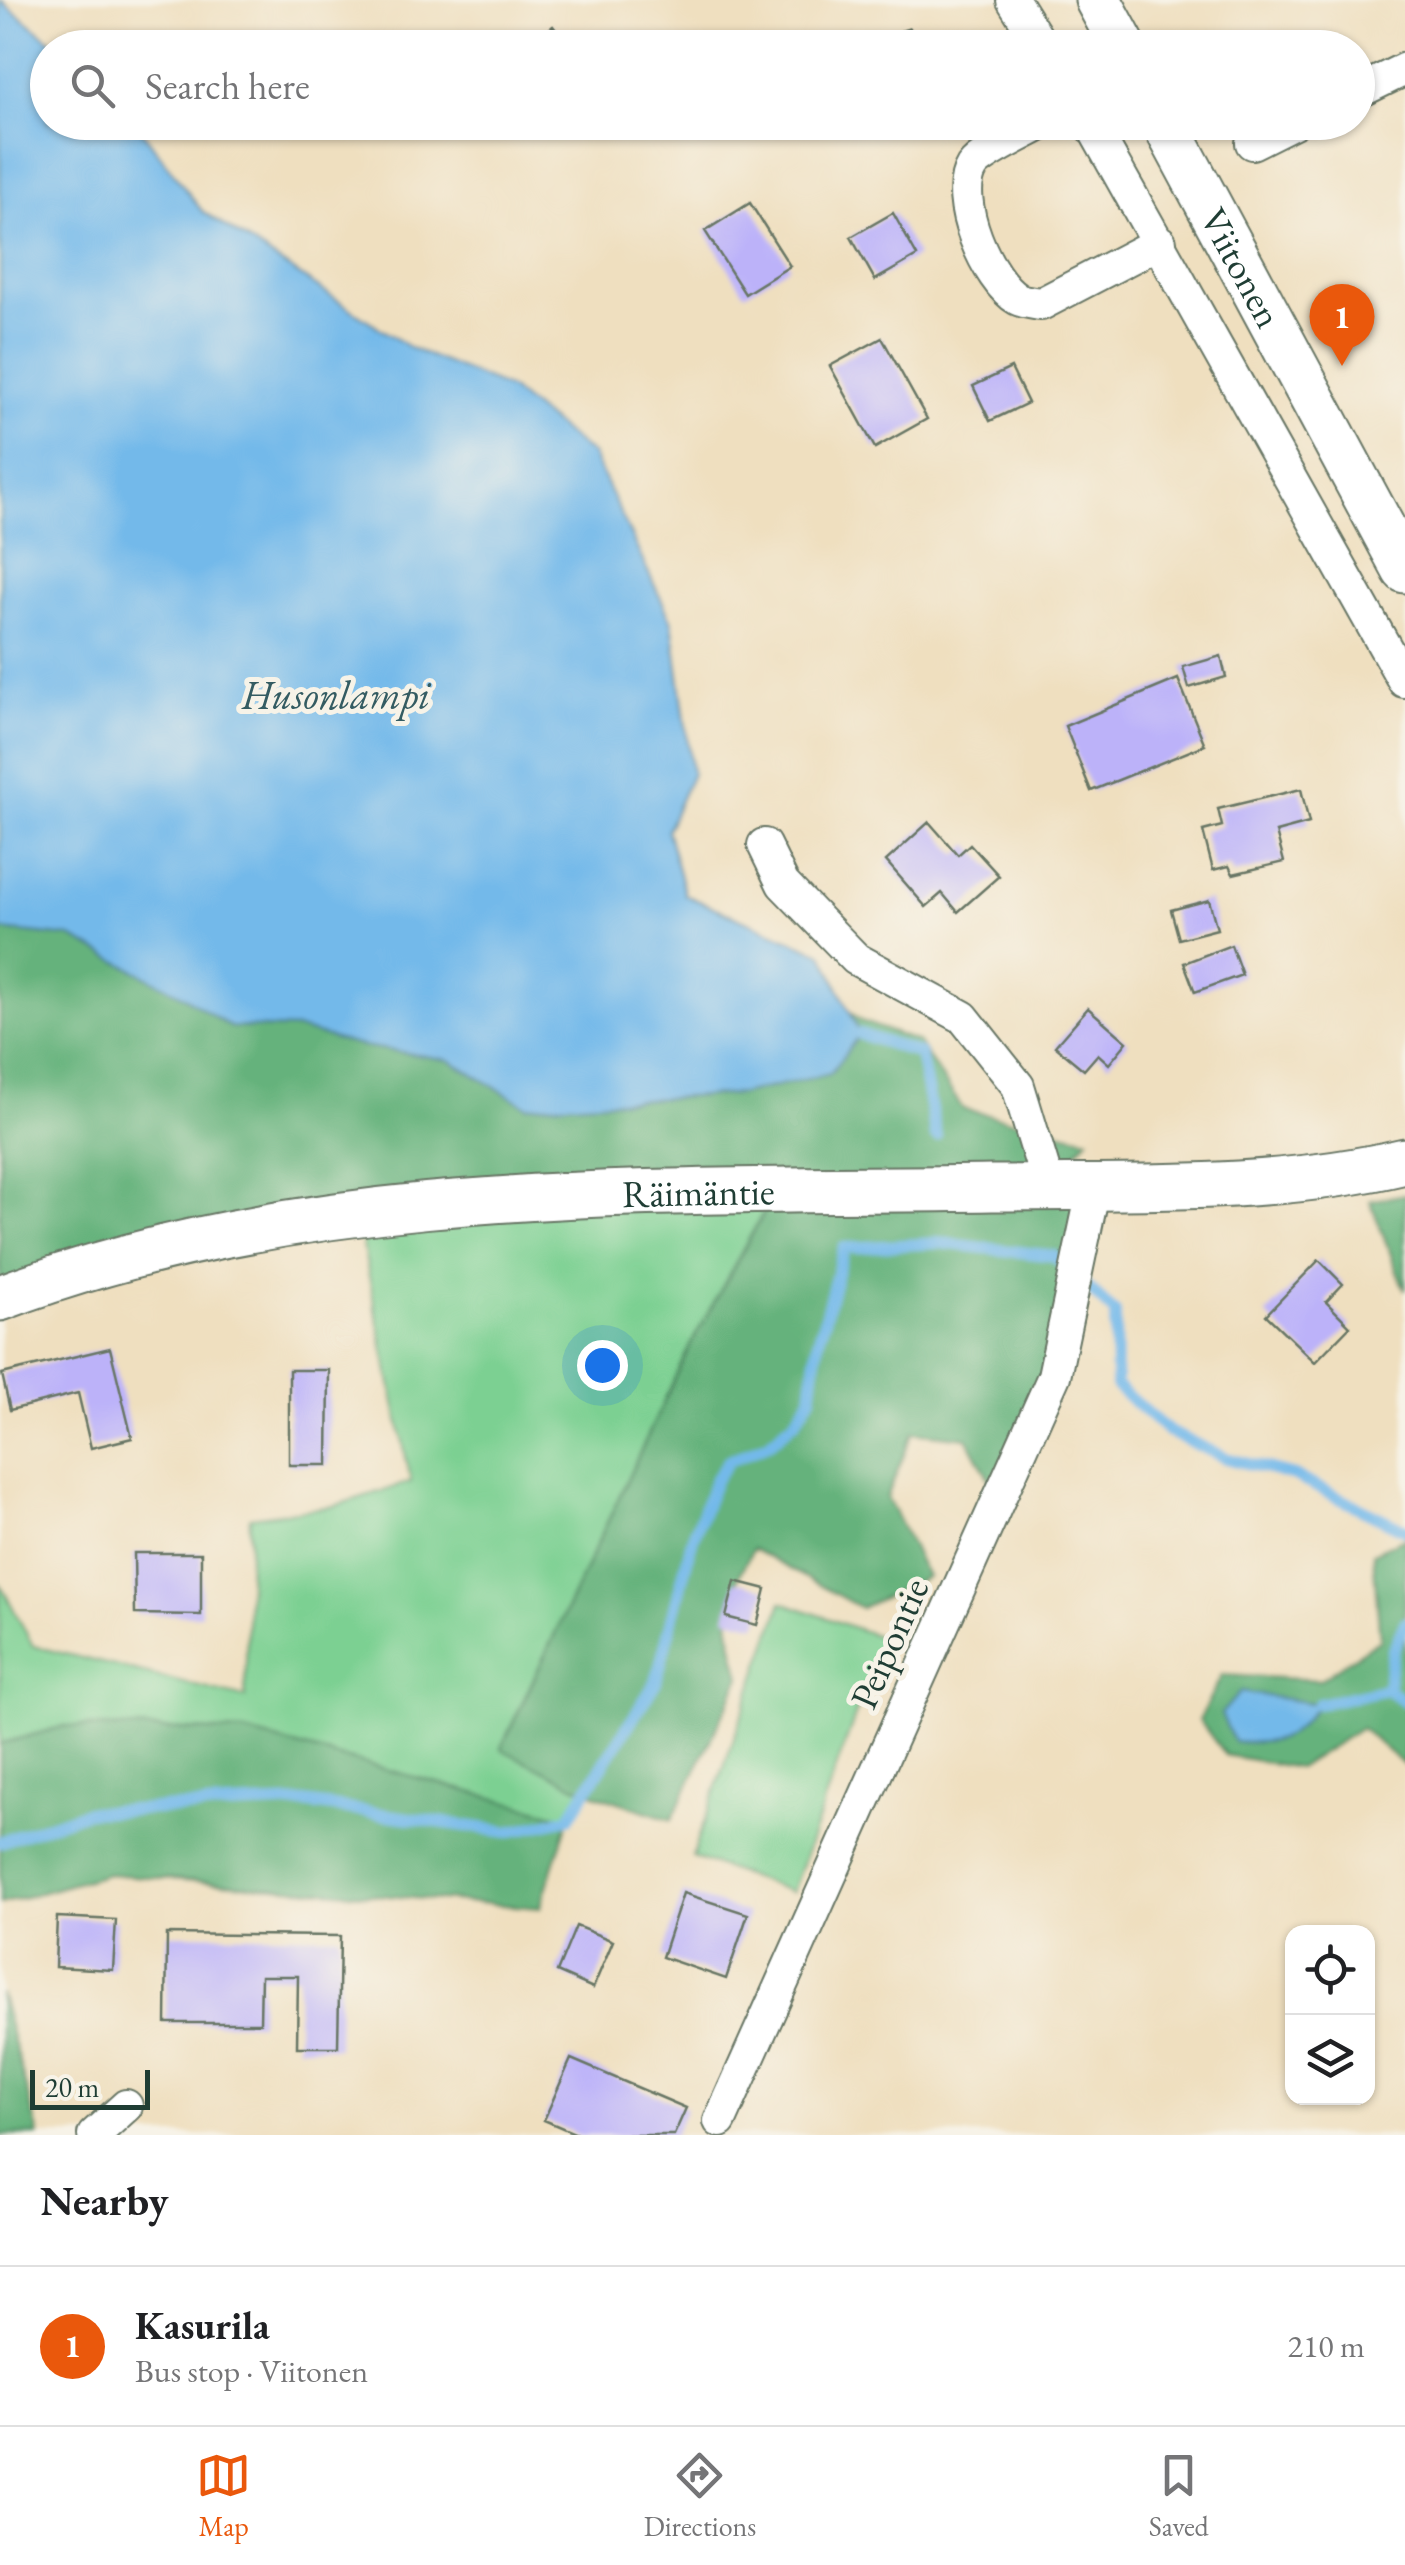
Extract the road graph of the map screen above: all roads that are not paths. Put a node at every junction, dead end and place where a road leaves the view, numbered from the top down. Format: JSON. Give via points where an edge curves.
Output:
{"nodes":[{"id":1,"x":1012,"y":0,"type":"edge"},
{"id":2,"x":1098,"y":0,"type":"edge"},
{"id":3,"x":1031,"y":30,"type":"edge"},
{"id":4,"x":1114,"y":30,"type":"edge"},
{"id":5,"x":1405,"y":69,"type":"edge"},
{"id":6,"x":1375,"y":84,"type":"edge"},
{"id":7,"x":1015,"y":140,"type":"edge"},
{"id":8,"x":1100,"y":140,"type":"edge"},
{"id":9,"x":1174,"y":140,"type":"edge"},
{"id":10,"x":1258,"y":140,"type":"edge"},
{"id":11,"x":1252,"y":143,"type":"dead end"},
{"id":12,"x":1160,"y":242,"type":"junction"},
{"id":13,"x":1405,"y":570,"type":"edge"},
{"id":14,"x":1404,"y":681,"type":"edge"},
{"id":15,"x":764,"y":845,"type":"dead end"},
{"id":16,"x":1405,"y":1161,"type":"edge"},
{"id":17,"x":1094,"y":1187,"type":"junction"},
{"id":18,"x":1048,"y":1188,"type":"junction"},
{"id":19,"x":0,"y":1298,"type":"edge"},
{"id":20,"x":126,"y":2106,"type":"dead end"},
{"id":21,"x":720,"y":2120,"type":"dead end"},
{"id":22,"x":94,"y":2135,"type":"edge"}],
"edges":[{"from":1,"to":3,"type":"street"},
{"from":2,"to":4,"type":"street"},
{"from":5,"to":6,"type":"street"},
{"from":7,"to":12,"type":"street","via":[[973,165],[964,188],[970,226],[1000,282],[1018,299],[1041,304]]},
{"from":8,"to":12,"type":"street"},
{"from":9,"to":13,"type":"street","name":"Viitonen"},
{"from":10,"to":11,"type":"street"},
{"from":12,"to":14,"type":"street"},
{"from":15,"to":18,"type":"street","via":[[782,884],[856,959],[963,1016],[1018,1086]]},
{"from":16,"to":17,"type":"street","name":"Räimäntie","via":[[1206,1186]]},
{"from":17,"to":18,"type":"street","name":"Räimäntie"},
{"from":17,"to":21,"type":"street","name":"Peipontie","via":[[1054,1376]]},
{"from":18,"to":19,"type":"street","name":"Räimäntie","via":[[603,1194],[326,1215],[86,1265]]},
{"from":20,"to":22,"type":"street"}]}
